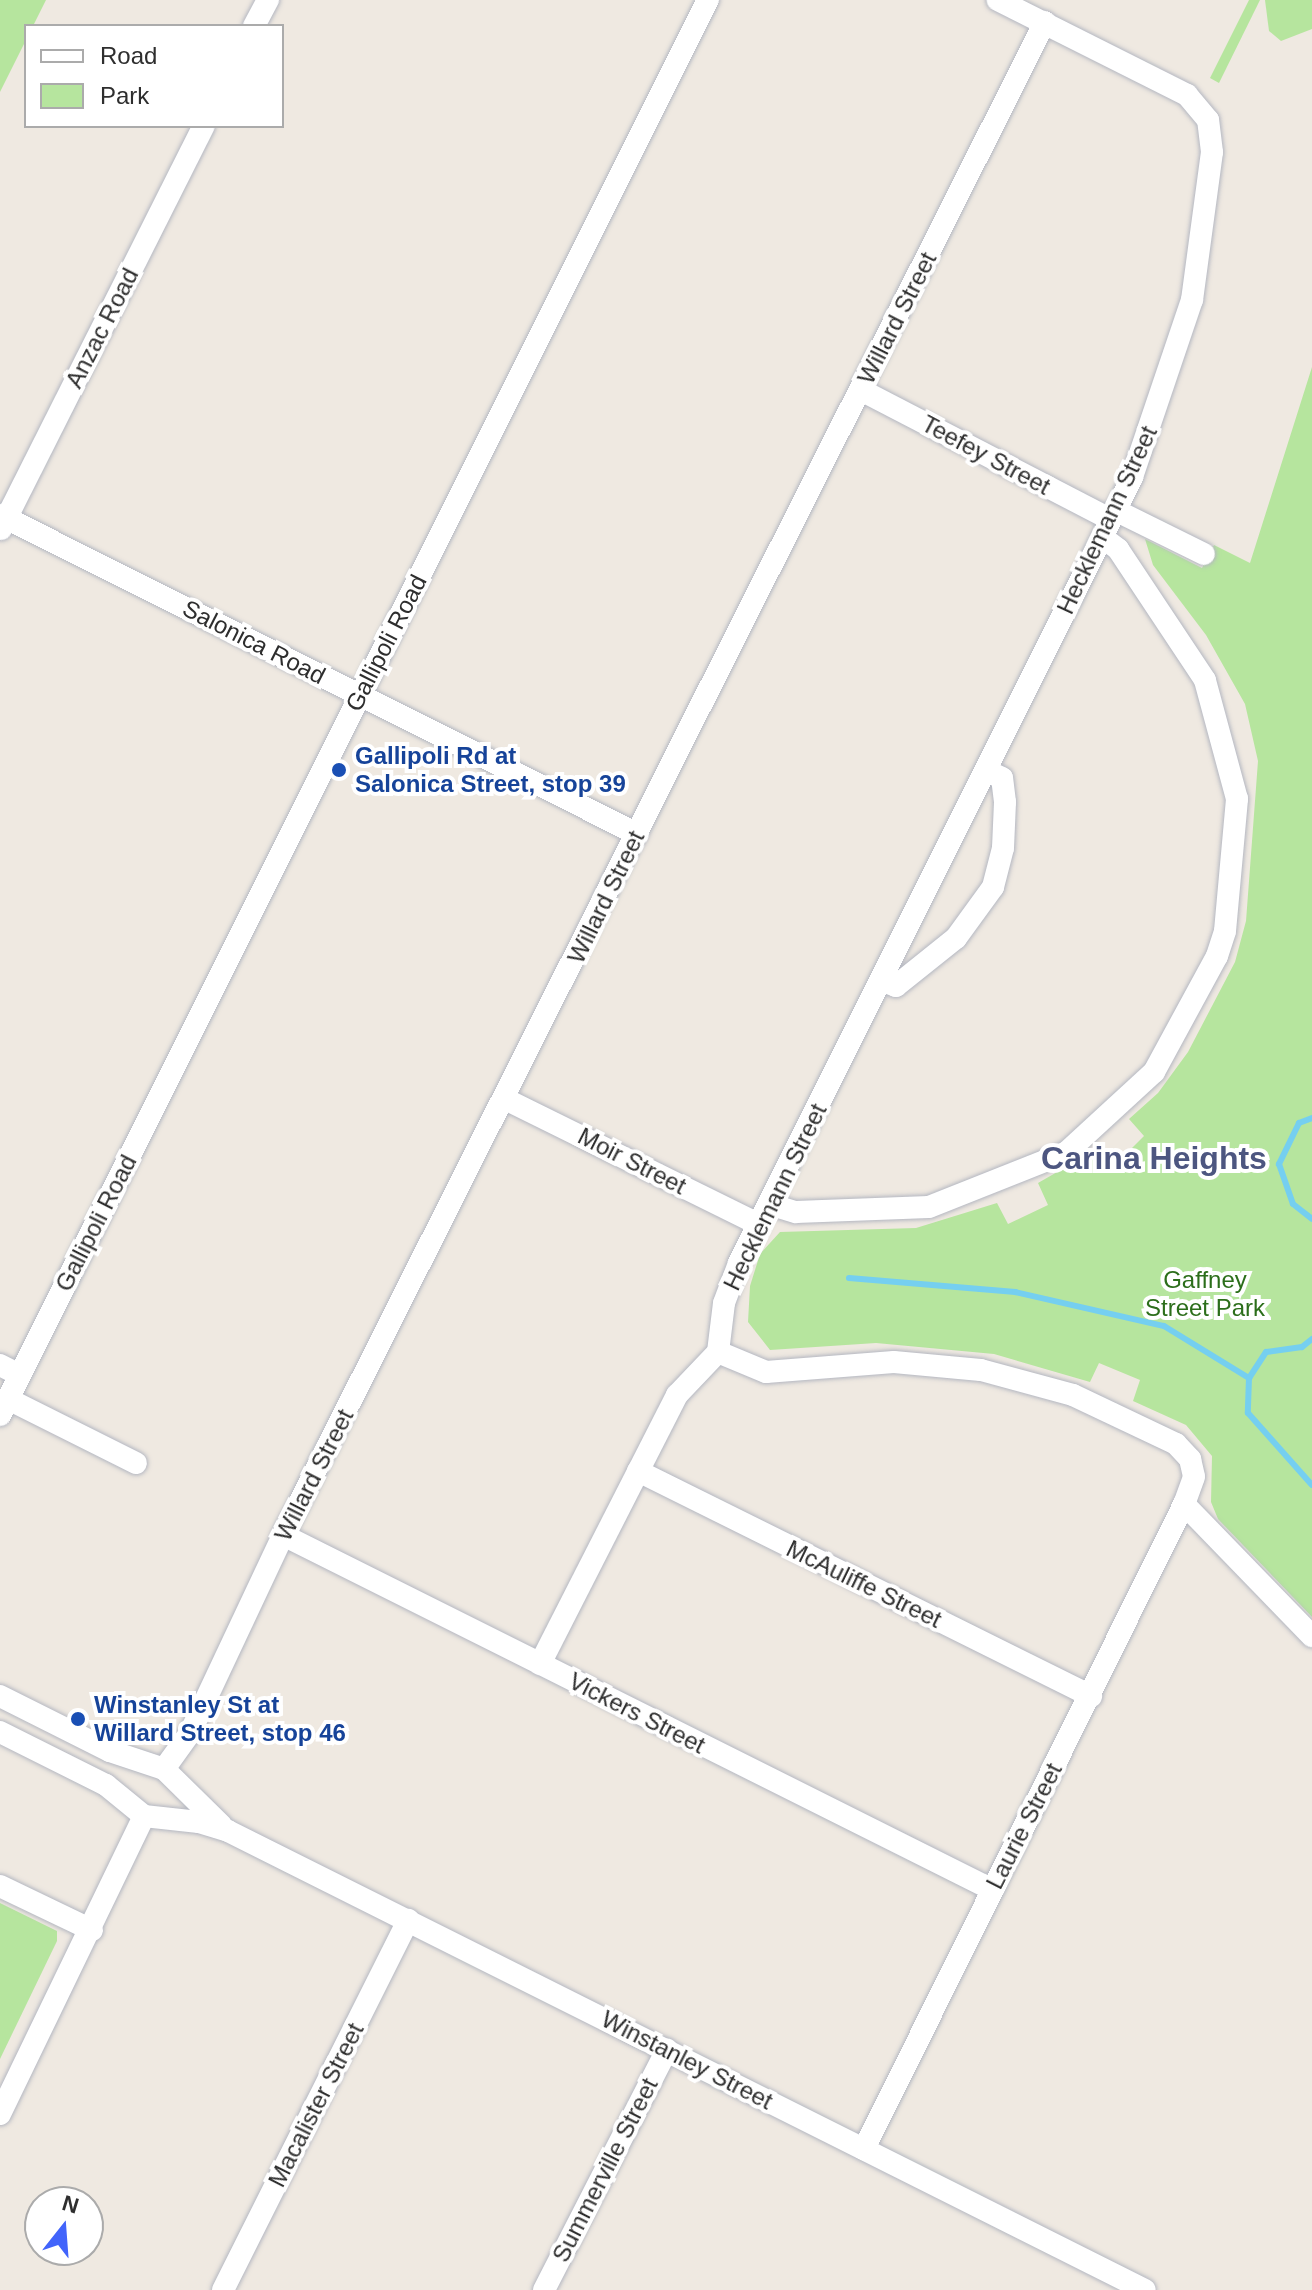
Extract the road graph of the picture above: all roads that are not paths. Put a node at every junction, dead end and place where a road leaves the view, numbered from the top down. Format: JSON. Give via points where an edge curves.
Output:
{"nodes":[{"id":1,"x":268,"y":0,"type":"edge"},
{"id":2,"x":708,"y":0,"type":"edge"},
{"id":3,"x":998,"y":0,"type":"edge"},
{"id":4,"x":1045,"y":22,"type":"junction"},
{"id":5,"x":255,"y":24,"type":"edge"},
{"id":6,"x":203,"y":128,"type":"edge"},
{"id":7,"x":861,"y":390,"type":"junction"},
{"id":8,"x":2,"y":521,"type":"edge"},
{"id":9,"x":1109,"y":522,"type":"junction"},
{"id":10,"x":1204,"y":554,"type":"dead end"},
{"id":11,"x":359,"y":695,"type":"junction"},
{"id":12,"x":987,"y":771,"type":"junction"},
{"id":13,"x":637,"y":834,"type":"junction"},
{"id":14,"x":883,"y":981,"type":"junction"},
{"id":15,"x":505,"y":1099,"type":"junction"},
{"id":16,"x":764,"y":1214,"type":"junction"},
{"id":17,"x":718,"y":1352,"type":"junction"},
{"id":18,"x":10,"y":1370,"type":"edge"},
{"id":19,"x":4,"y":1407,"type":"edge"},
{"id":20,"x":136,"y":1463,"type":"dead end"},
{"id":21,"x":638,"y":1471,"type":"junction"},
{"id":22,"x":1184,"y":1504,"type":"junction"},
{"id":23,"x":283,"y":1535,"type":"junction"},
{"id":24,"x":1312,"y":1636,"type":"edge"},
{"id":25,"x":540,"y":1664,"type":"junction"},
{"id":26,"x":0,"y":1696,"type":"edge"},
{"id":27,"x":1091,"y":1696,"type":"junction"},
{"id":28,"x":0,"y":1732,"type":"edge"},
{"id":29,"x":163,"y":1772,"type":"junction"},
{"id":30,"x":145,"y":1813,"type":"junction"},
{"id":31,"x":228,"y":1831,"type":"junction"},
{"id":32,"x":0,"y":1886,"type":"edge"},
{"id":33,"x":991,"y":1889,"type":"junction"},
{"id":34,"x":408,"y":1920,"type":"junction"},
{"id":35,"x":92,"y":1930,"type":"junction"},
{"id":36,"x":667,"y":2050,"type":"junction"},
{"id":37,"x":0,"y":2114,"type":"edge"},
{"id":38,"x":864,"y":2149,"type":"junction"},
{"id":39,"x":223,"y":2290,"type":"edge"},
{"id":40,"x":544,"y":2290,"type":"edge"},
{"id":41,"x":1145,"y":2290,"type":"edge"}],
"edges":[{"from":1,"to":5,"type":"street"},
{"from":2,"to":11,"type":"street","name":"Gallipoli Road"},
{"from":3,"to":4,"type":"street","name":"Hecklemann Street"},
{"from":4,"to":7,"type":"street","name":"Willard Street"},
{"from":4,"to":9,"type":"street","name":"Hecklemann Street","via":[[1187,95],[1208,120],[1211,141],[1192,300],[1147,441]]},
{"from":6,"to":8,"type":"street","name":"Anzac Road"},
{"from":7,"to":9,"type":"street","name":"Teefey Street"},
{"from":7,"to":13,"type":"street","name":"Willard Street"},
{"from":8,"to":11,"type":"street","name":"Salonica Road"},
{"from":9,"to":10,"type":"street","name":"Teefey Street"},
{"from":9,"to":12,"type":"street","name":"Hecklemann Street"},
{"from":9,"to":16,"type":"street","name":"Moir Street","via":[[1118,549],[1205,680],[1237,799],[1225,931],[1217,956],[1154,1072],[1067,1152],[929,1207]]},
{"from":11,"to":13,"type":"street","name":"Salonica Road"},
{"from":11,"to":18,"type":"street","name":"Gallipoli Road"},
{"from":12,"to":14,"type":"street","name":"Hecklemann Street"},
{"from":12,"to":14,"type":"street","via":[[1002,778],[1005,802],[1003,848],[993,887],[956,938],[896,986]]},
{"from":13,"to":15,"type":"street","name":"Willard Street"},
{"from":14,"to":16,"type":"street","name":"Hecklemann Street"},
{"from":15,"to":16,"type":"street","name":"Moir Street"},
{"from":15,"to":23,"type":"street","name":"Willard Street"},
{"from":16,"to":17,"type":"street","name":"Hecklemann Street","via":[[727,1293]]},
{"from":17,"to":21,"type":"street","via":[[677,1395]]},
{"from":17,"to":22,"type":"street","name":"Laurie Street","via":[[766,1372],[894,1362],[981,1370],[1073,1395],[1176,1444],[1190,1459],[1194,1477]]},
{"from":18,"to":19,"type":"street","name":"Gallipoli Road"},
{"from":19,"to":20,"type":"street"},
{"from":21,"to":25,"type":"street"},
{"from":21,"to":27,"type":"street","name":"McAuliffe Street"},
{"from":22,"to":24,"type":"street"},
{"from":22,"to":27,"type":"street","name":"Laurie Street"},
{"from":23,"to":25,"type":"street","name":"Vickers Street"},
{"from":23,"to":29,"type":"street","name":"Willard Street","via":[[190,1733]]},
{"from":25,"to":33,"type":"street","name":"Vickers Street"},
{"from":26,"to":29,"type":"street","name":"Winstanley Street"},
{"from":27,"to":33,"type":"street","name":"Laurie Street"},
{"from":28,"to":30,"type":"street","name":"Winstanley Street","via":[[106,1785]]},
{"from":29,"to":30,"type":"street","via":[[174,1806]]},
{"from":29,"to":30,"type":"street","via":[[129,1781]]},
{"from":29,"to":31,"type":"street","name":"Winstanley Street"},
{"from":30,"to":31,"type":"street","name":"Winstanley Street"},
{"from":30,"to":35,"type":"street"},
{"from":31,"to":34,"type":"street","name":"Winstanley Street"},
{"from":32,"to":35,"type":"street"},
{"from":33,"to":38,"type":"street","name":"Laurie Street"},
{"from":34,"to":36,"type":"street","name":"Winstanley Street"},
{"from":34,"to":39,"type":"street","name":"Macalister Street"},
{"from":35,"to":37,"type":"street"},
{"from":36,"to":38,"type":"street","name":"Winstanley Street"},
{"from":36,"to":40,"type":"street","name":"Summerville Street"},
{"from":38,"to":41,"type":"street","name":"Winstanley Street"}]}
